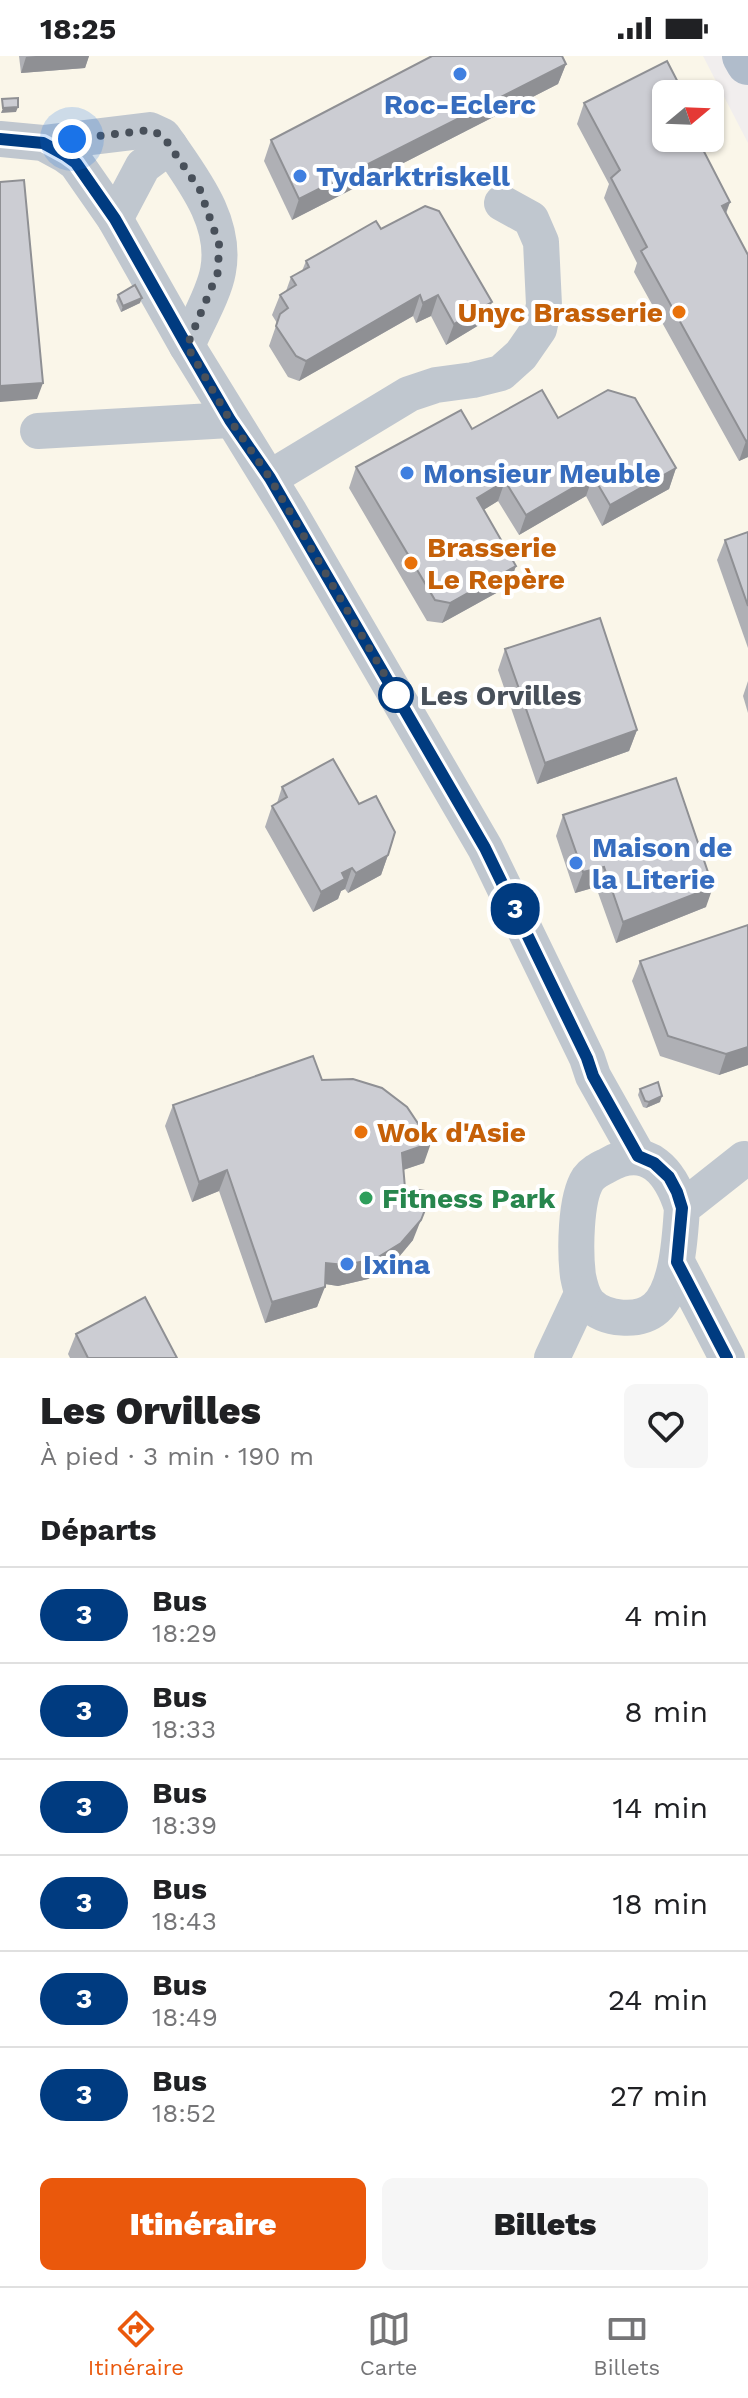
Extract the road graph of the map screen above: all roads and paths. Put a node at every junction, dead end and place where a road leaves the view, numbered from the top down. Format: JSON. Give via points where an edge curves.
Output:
{"nodes":[{"id":1,"x":744,"y":56,"type":"edge"},
{"id":2,"x":748,"y":63,"type":"edge"},
{"id":3,"x":0,"y":139,"type":"edge"},
{"id":4,"x":43,"y":143,"type":"junction"},
{"id":5,"x":170,"y":146,"type":"junction"},
{"id":6,"x":502,"y":203,"type":"dead end"},
{"id":7,"x":115,"y":219,"type":"junction"},
{"id":8,"x":187,"y":346,"type":"junction"},
{"id":9,"x":230,"y":420,"type":"junction"},
{"id":10,"x":38,"y":431,"type":"dead end"},
{"id":11,"x":270,"y":478,"type":"junction"},
{"id":12,"x":593,"y":1076,"type":"junction"},
{"id":13,"x":746,"y":1159,"type":"edge"},
{"id":14,"x":650,"y":1163,"type":"junction"},
{"id":15,"x":595,"y":1171,"type":"junction"},
{"id":16,"x":682,"y":1208,"type":"junction"},
{"id":17,"x":677,"y":1262,"type":"junction"},
{"id":18,"x":582,"y":1294,"type":"junction"},
{"id":19,"x":657,"y":1307,"type":"junction"},
{"id":20,"x":619,"y":1317,"type":"junction"},
{"id":21,"x":722,"y":1349,"type":"edge"},
{"id":22,"x":552,"y":1358,"type":"edge"},
{"id":23,"x":565,"y":1358,"type":"edge"}],
"edges":[{"from":1,"to":2,"type":"main road"},
{"from":3,"to":4,"type":"street"},
{"from":4,"to":5,"type":"street","via":[[150,130]]},
{"from":4,"to":7,"type":"street","via":[[76,163]]},
{"from":5,"to":7,"type":"street","via":[[143,166]]},
{"from":5,"to":8,"type":"street","via":[[200,190],[219,244],[218,272]]},
{"from":6,"to":11,"type":"street","via":[[531,219],[541,242],[544,305],[539,329],[521,355],[501,373],[409,394]]},
{"from":7,"to":8,"type":"street"},
{"from":8,"to":9,"type":"street"},
{"from":9,"to":10,"type":"street"},
{"from":9,"to":11,"type":"street"},
{"from":11,"to":12,"type":"street","via":[[485,848]]},
{"from":12,"to":14,"type":"street"},
{"from":12,"to":15,"type":"street"},
{"from":13,"to":14,"type":"street"},
{"from":13,"to":16,"type":"street"},
{"from":14,"to":15,"type":"street","via":[[617,1160]]},
{"from":14,"to":16,"type":"street","via":[[669,1177]]},
{"from":15,"to":18,"type":"street","via":[[579,1208]]},
{"from":16,"to":17,"type":"street"},
{"from":17,"to":19,"type":"street"},
{"from":17,"to":21,"type":"street"},
{"from":18,"to":20,"type":"street","via":[[601,1313]]},
{"from":18,"to":22,"type":"street"},
{"from":19,"to":20,"type":"street","via":[[637,1318]]},
{"from":19,"to":21,"type":"street"},
{"from":20,"to":23,"type":"street"}]}
